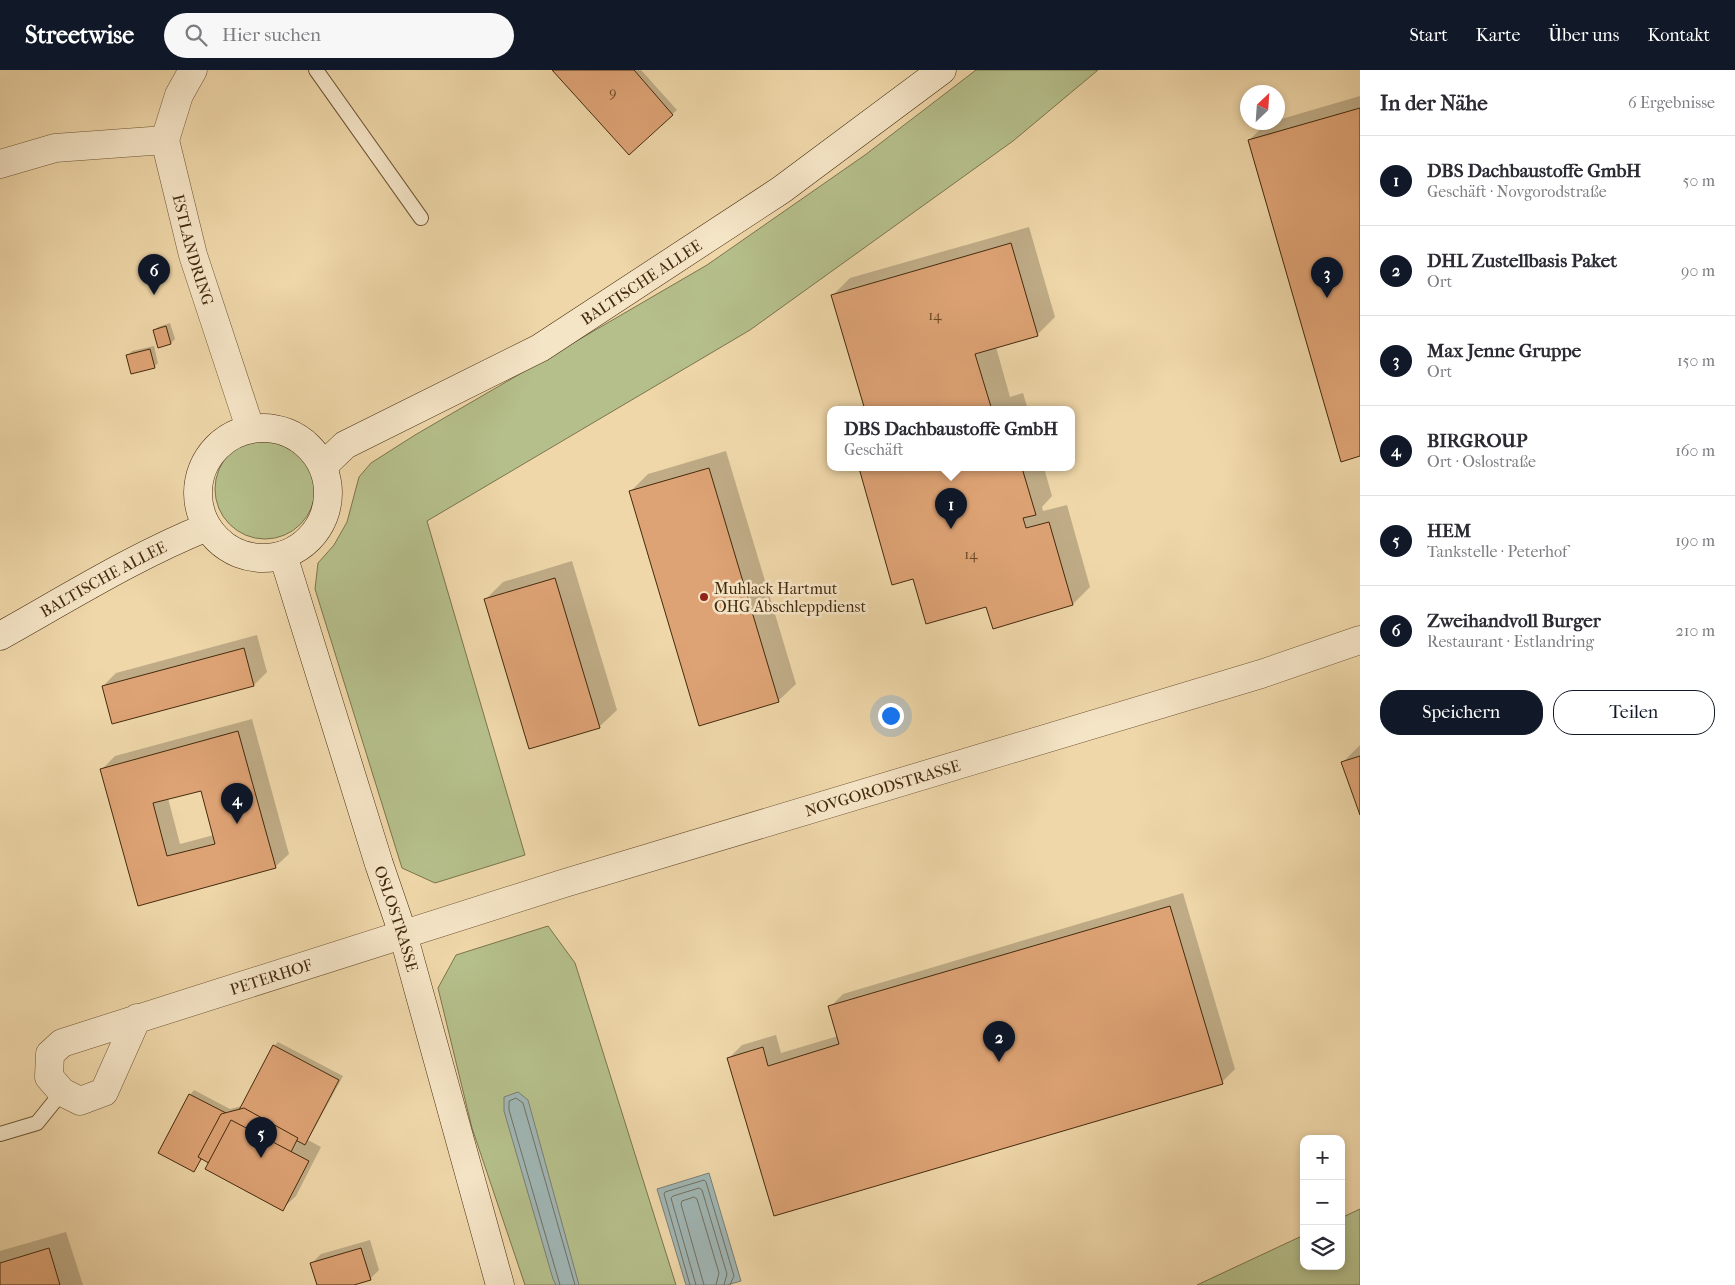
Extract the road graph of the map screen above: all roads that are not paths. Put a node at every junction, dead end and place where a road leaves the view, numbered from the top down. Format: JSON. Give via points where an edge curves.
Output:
{"nodes":[{"id":1,"x":193,"y":70,"type":"edge"},
{"id":2,"x":316,"y":70,"type":"edge"},
{"id":3,"x":942,"y":70,"type":"edge"},
{"id":4,"x":165,"y":140,"type":"junction"},
{"id":5,"x":0,"y":164,"type":"edge"},
{"id":6,"x":421,"y":218,"type":"dead end"},
{"id":7,"x":250,"y":428,"type":"junction"},
{"id":8,"x":323,"y":466,"type":"junction"},
{"id":9,"x":207,"y":527,"type":"junction"},
{"id":10,"x":283,"y":555,"type":"junction"},
{"id":11,"x":0,"y":636,"type":"edge"},
{"id":12,"x":1360,"y":640,"type":"edge"},
{"id":13,"x":403,"y":934,"type":"junction"},
{"id":14,"x":137,"y":1018,"type":"junction"},
{"id":15,"x":62,"y":1092,"type":"junction"},
{"id":16,"x":0,"y":1134,"type":"edge"},
{"id":17,"x":500,"y":1285,"type":"edge"}],
"edges":[{"from":1,"to":4,"type":"street","via":[[179,95]]},
{"from":2,"to":6,"type":"lane"},
{"from":3,"to":8,"type":"street","name":"BALTISCHE ALLEE","via":[[780,190],[540,348],[345,445]]},
{"from":4,"to":5,"type":"street","via":[[54,148]]},
{"from":4,"to":7,"type":"street","name":"ESTLANDRING","via":[[193,255]]},
{"from":7,"to":8,"type":"street","via":[[277,428],[296,436],[312,449]]},
{"from":7,"to":9,"type":"street","via":[[224,439],[214,448],[200,473],[198,500]]},
{"from":8,"to":10,"type":"street","via":[[329,489],[326,512],[307,542]]},
{"from":9,"to":10,"type":"street","via":[[236,553],[255,558]]},
{"from":9,"to":11,"type":"street","name":"BALTISCHE ALLEE","via":[[178,538]]},
{"from":10,"to":13,"type":"street","name":"OSLOSTRASSE"},
{"from":12,"to":13,"type":"street","name":"NOVGORODSTRASSE","via":[[1261,674]]},
{"from":13,"to":14,"type":"street","name":"PETERHOF"},
{"from":13,"to":17,"type":"street","name":"OSLOSTRASSE"},
{"from":14,"to":15,"type":"street","via":[[104,1092],[80,1101]]},
{"from":14,"to":15,"type":"street","name":"PETERHOF","via":[[62,1043],[50,1054],[49,1077]]},
{"from":15,"to":16,"type":"lane","via":[[37,1123]]}]}
